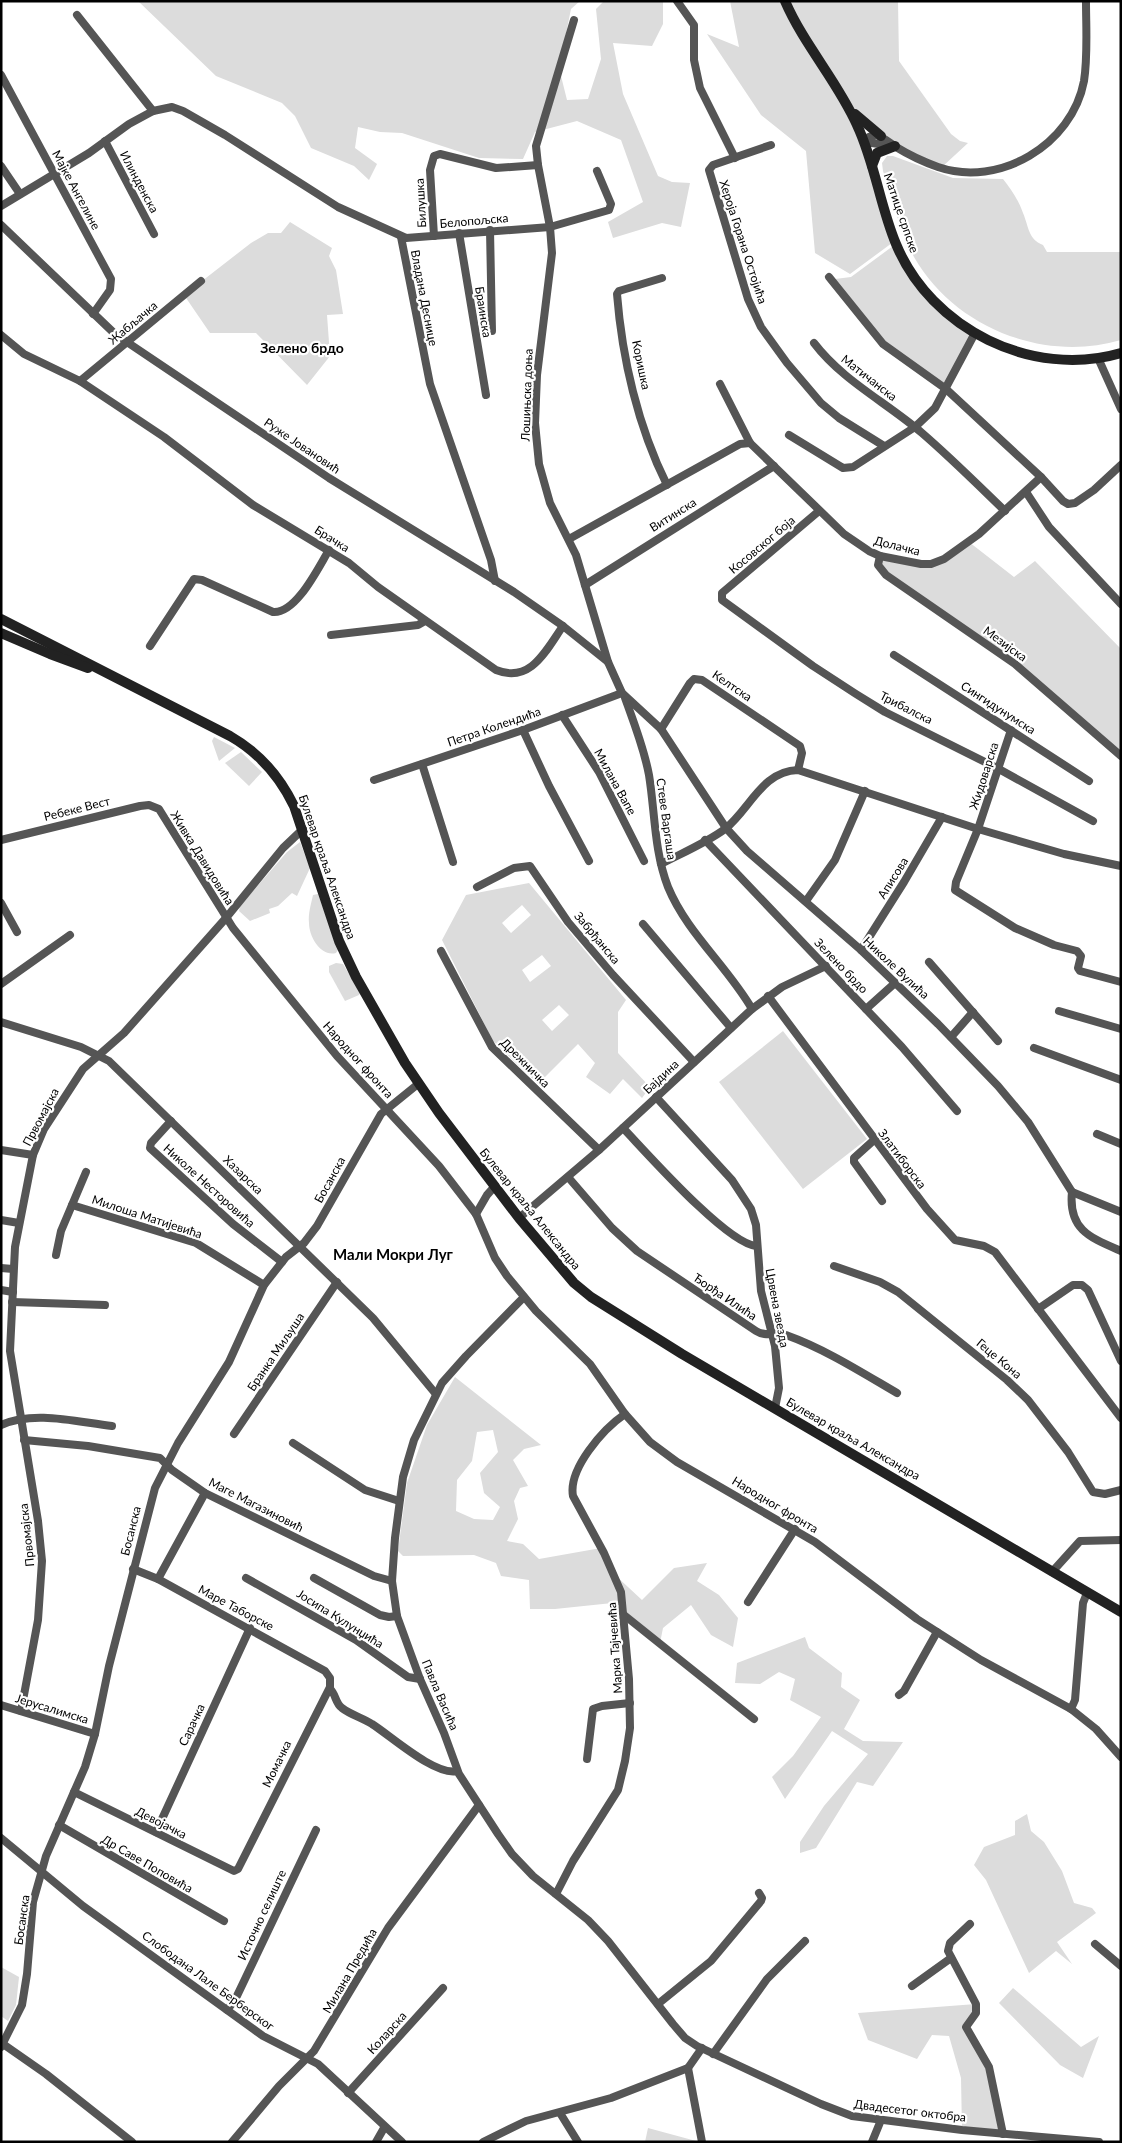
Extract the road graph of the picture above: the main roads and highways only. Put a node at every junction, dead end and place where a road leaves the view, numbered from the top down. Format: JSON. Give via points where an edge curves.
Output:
{"nodes":[{"id":1,"x":785,"y":1,"type":"edge"},
{"id":2,"x":848,"y":108,"type":"junction"},
{"id":3,"x":881,"y":136,"type":"road end"},
{"id":4,"x":895,"y":146,"type":"road end"},
{"id":5,"x":872,"y":166,"type":"junction"},
{"id":6,"x":1121,"y":353,"type":"edge"},
{"id":7,"x":1,"y":619,"type":"edge"},
{"id":8,"x":2,"y":634,"type":"edge"},
{"id":9,"x":120,"y":680,"type":"junction"},
{"id":10,"x":1121,"y":1612,"type":"edge"}],
"edges":[{"from":1,"to":2,"type":"main road","name":"Матице српске"},
{"from":2,"to":3,"type":"main road"},
{"from":2,"to":5,"type":"main road","name":"Матице српске"},
{"from":4,"to":5,"type":"main road","via":[[877,152]]},
{"from":5,"to":6,"type":"main road","name":"Матице српске","via":[[896,243],[909,269],[940,308],[974,333],[1024,354],[1056,359],[1098,358]]},
{"from":7,"to":9,"type":"main road","name":"Булевар краља Александра"},
{"from":8,"to":9,"type":"main road","name":"Булевар краља Александра"},
{"from":9,"to":10,"type":"main road","name":"Булевар краља Александра","via":[[222,731],[251,750],[287,792],[303,829],[346,957],[418,1084],[519,1218],[560,1268],[586,1293],[682,1354]]}]}
